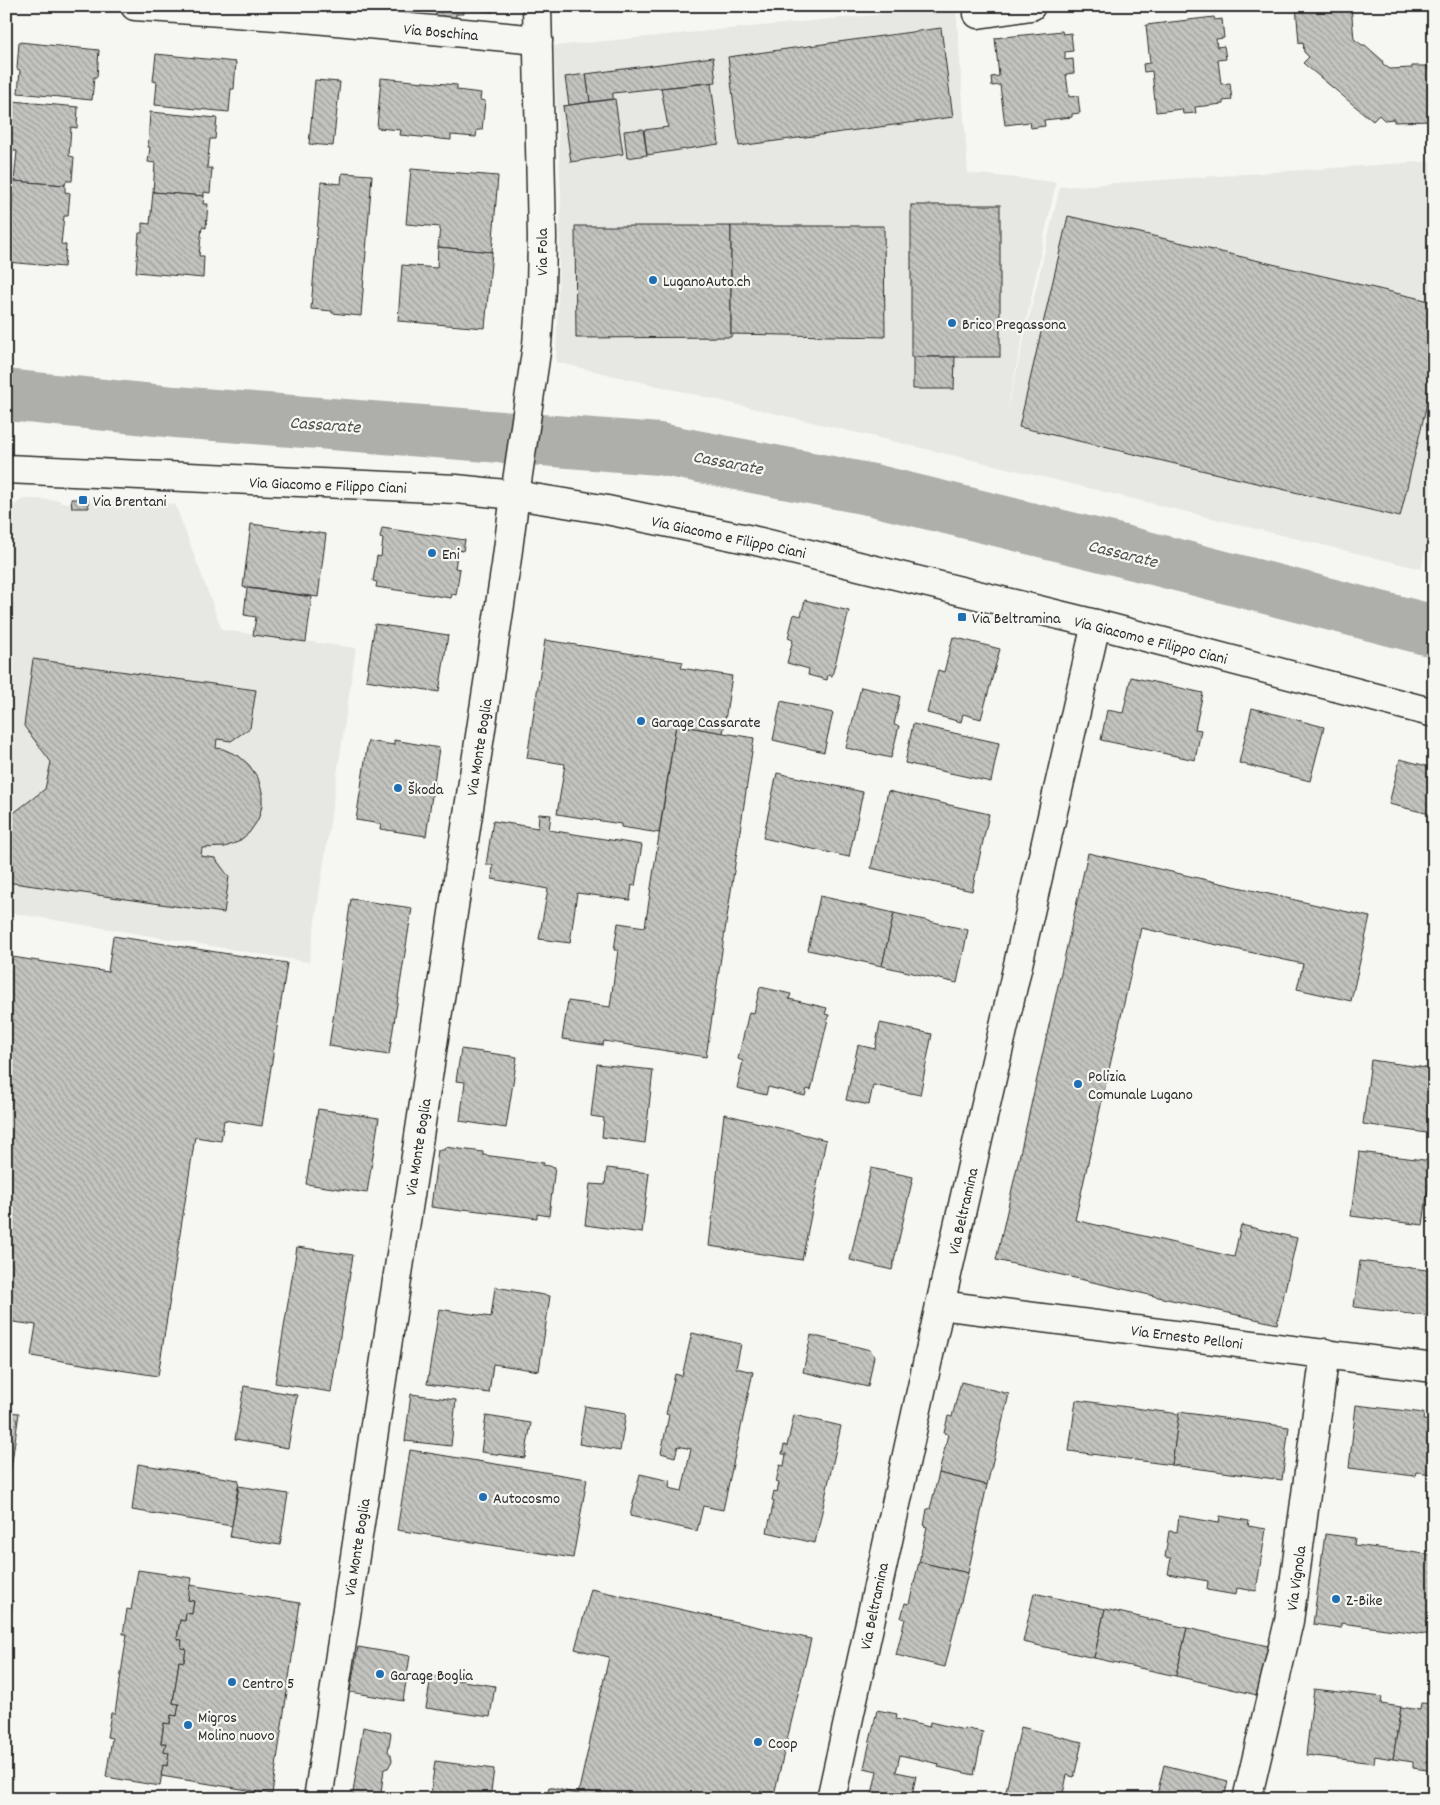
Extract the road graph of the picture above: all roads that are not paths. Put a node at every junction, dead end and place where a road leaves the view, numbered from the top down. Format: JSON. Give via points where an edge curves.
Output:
{"nodes":[{"id":1,"x":135,"y":6,"type":"edge"},
{"id":2,"x":537,"y":6,"type":"edge"},
{"id":3,"x":1031,"y":6,"type":"edge"},
{"id":4,"x":978,"y":14,"type":"dead end"},
{"id":5,"x":538,"y":40,"type":"junction"},
{"id":6,"x":6,"y":469,"type":"edge"},
{"id":7,"x":517,"y":484,"type":"junction"},
{"id":8,"x":1096,"y":624,"type":"junction"},
{"id":9,"x":1434,"y":713,"type":"edge"},
{"id":10,"x":940,"y":1305,"type":"junction"},
{"id":11,"x":1325,"y":1353,"type":"junction"},
{"id":12,"x":1434,"y":1368,"type":"edge"},
{"id":13,"x":318,"y":1799,"type":"edge"},
{"id":14,"x":831,"y":1799,"type":"edge"},
{"id":15,"x":1247,"y":1799,"type":"edge"}],
"edges":[{"from":1,"to":5,"type":"street","name":"Via Boschina"},
{"from":2,"to":5,"type":"street","name":"Via Fola"},
{"from":3,"to":4,"type":"street"},
{"from":5,"to":7,"type":"street","name":"Via Fola","via":[[541,290],[537,345]]},
{"from":6,"to":7,"type":"street","name":"Via Giacomo e Filippo Ciani","via":[[431,488]]},
{"from":7,"to":8,"type":"street","name":"Via Giacomo e Filippo Ciani","via":[[602,509],[752,540]]},
{"from":7,"to":13,"type":"street","name":"Via Monte Boglia"},
{"from":8,"to":9,"type":"street","name":"Via Giacomo e Filippo Ciani"},
{"from":8,"to":10,"type":"street","name":"Via Beltramina"},
{"from":10,"to":11,"type":"street","name":"Via Ernesto Pelloni"},
{"from":10,"to":14,"type":"street","name":"Via Beltramina"},
{"from":11,"to":12,"type":"street","name":"Via Ernesto Pelloni"},
{"from":11,"to":15,"type":"street","name":"Via Vignola","via":[[1289,1622]]}]}
